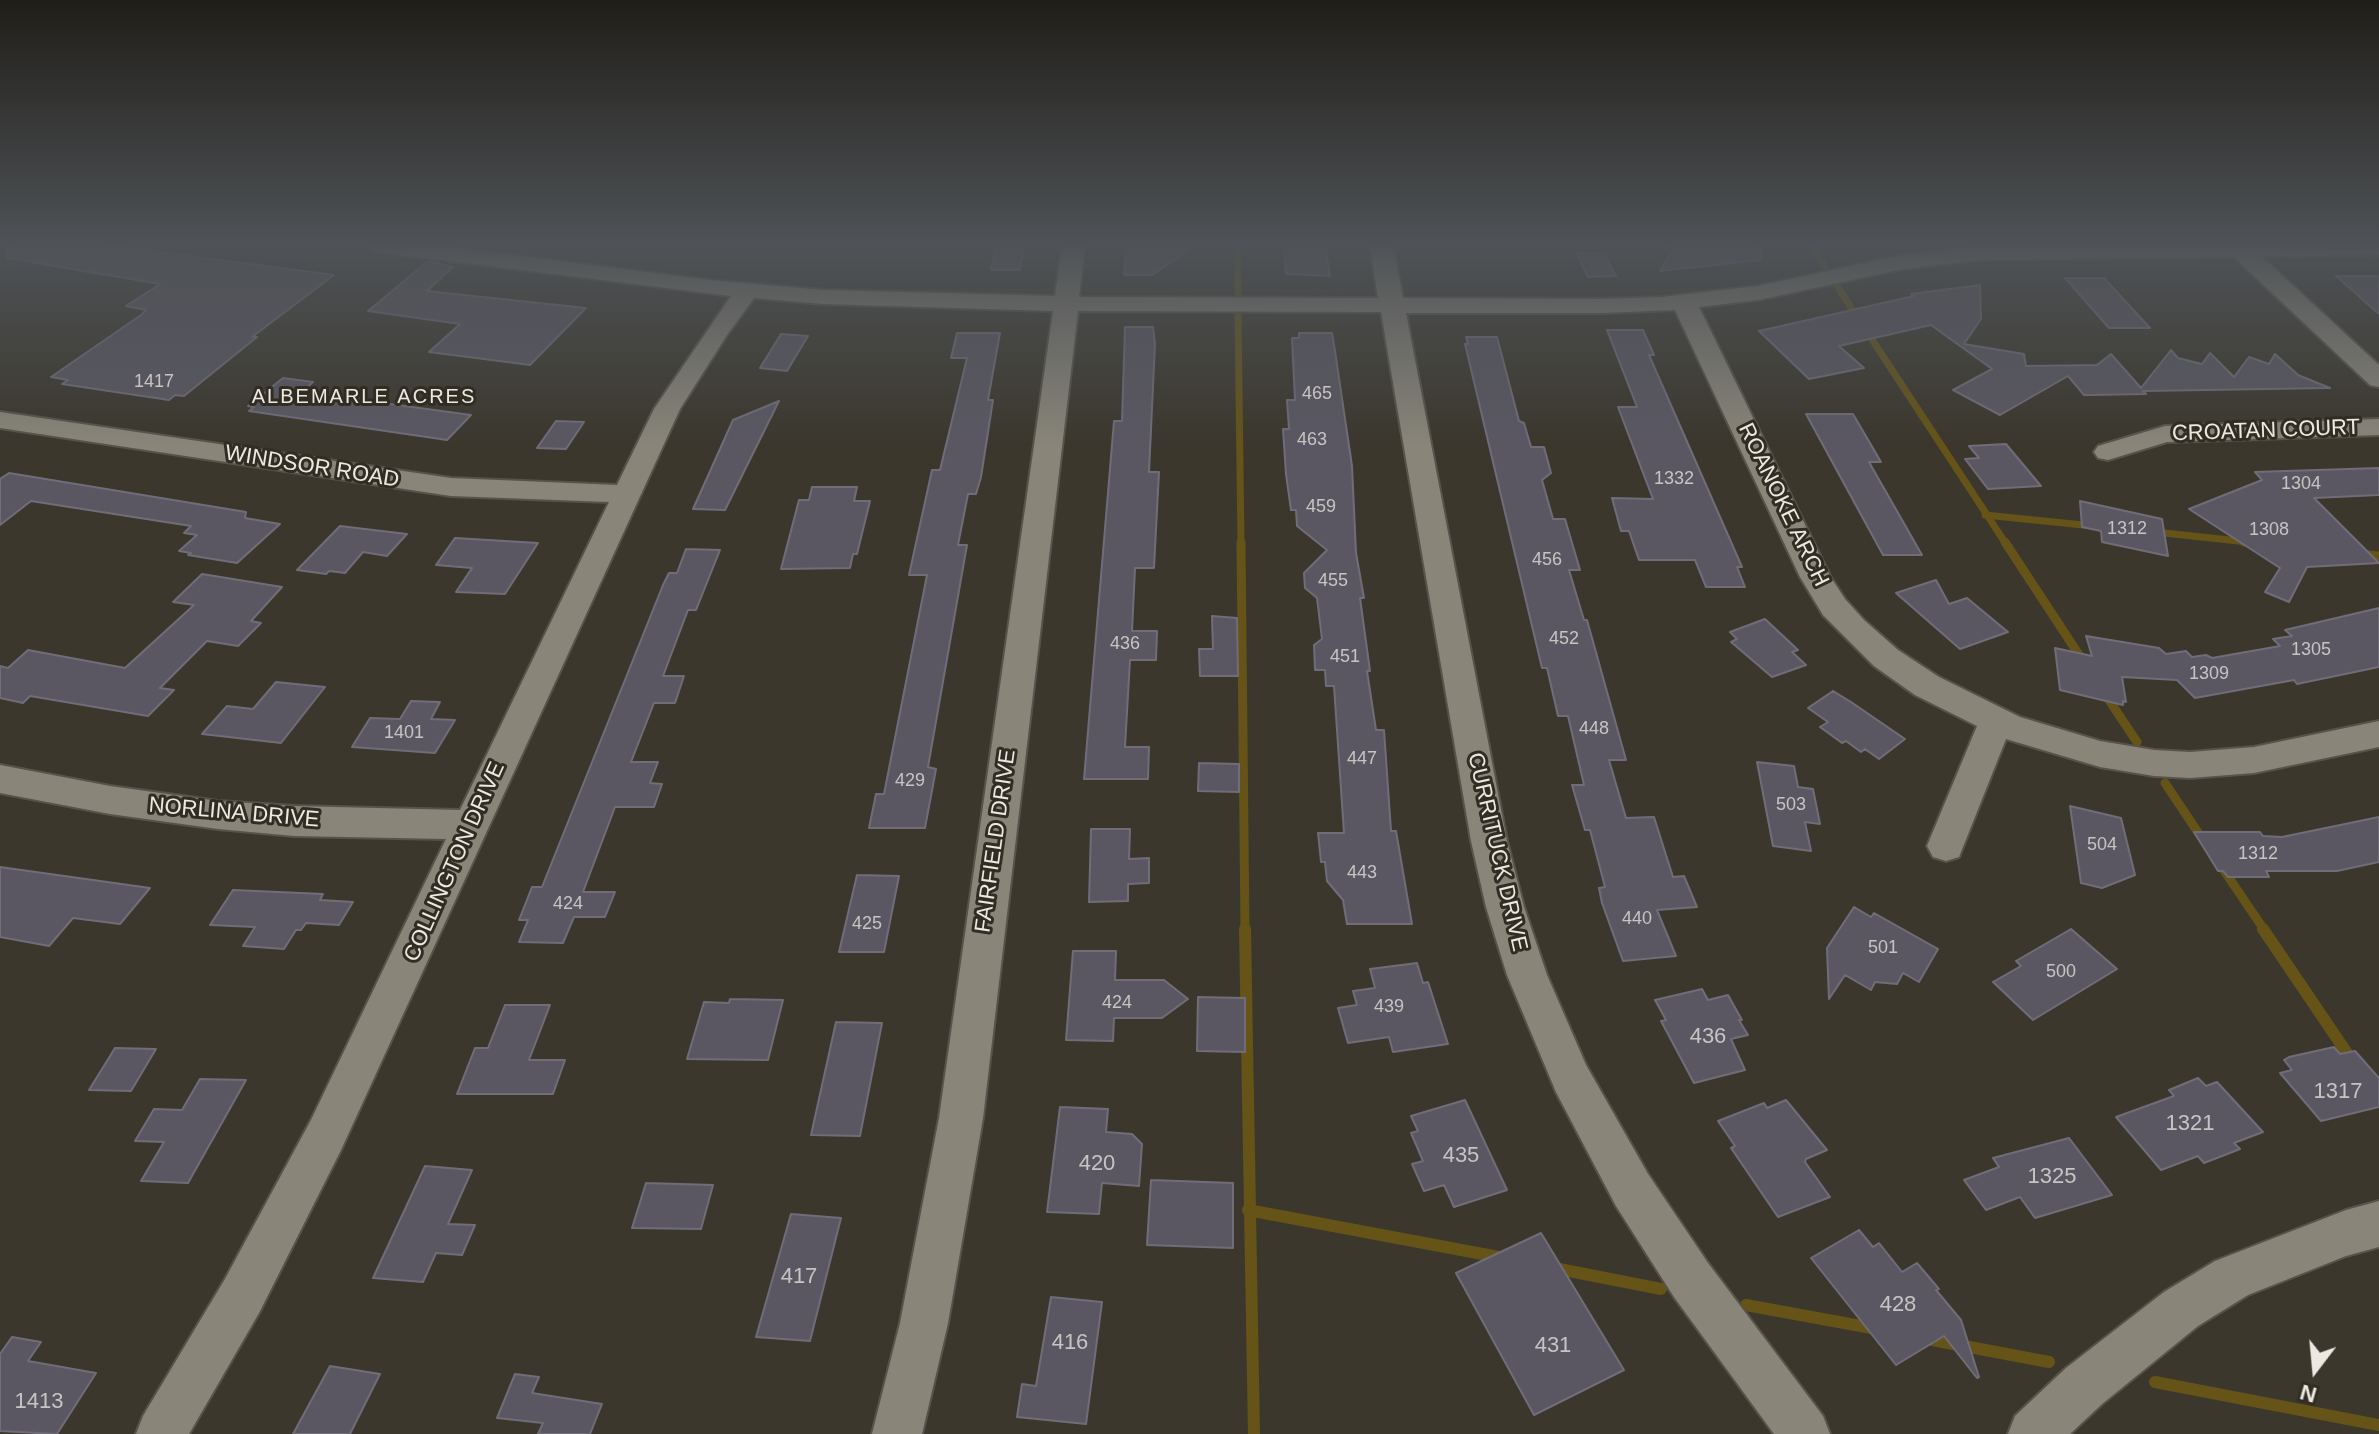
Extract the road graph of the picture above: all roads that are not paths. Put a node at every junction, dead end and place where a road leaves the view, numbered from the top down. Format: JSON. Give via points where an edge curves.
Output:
{"nodes":[{"id":1,"x":731,"y":312,"type":"edge"},
{"id":2,"x":1066,"y":312,"type":"edge"},
{"id":3,"x":1393,"y":312,"type":"edge"},
{"id":4,"x":1689,"y":312,"type":"edge"},
{"id":5,"x":2306,"y":312,"type":"edge"},
{"id":6,"x":2379,"y":379,"type":"edge"},
{"id":7,"x":0,"y":420,"type":"edge"},
{"id":8,"x":2379,"y":427,"type":"edge"},
{"id":9,"x":2108,"y":452,"type":"dead end"},
{"id":10,"x":627,"y":494,"type":"junction"},
{"id":11,"x":1996,"y":721,"type":"junction"},
{"id":12,"x":2379,"y":734,"type":"edge"},
{"id":13,"x":0,"y":779,"type":"edge"},
{"id":14,"x":471,"y":825,"type":"junction"},
{"id":15,"x":1946,"y":846,"type":"dead end"},
{"id":16,"x":2379,"y":1224,"type":"edge"},
{"id":17,"x":161,"y":1434,"type":"edge"},
{"id":18,"x":897,"y":1434,"type":"edge"},
{"id":19,"x":1805,"y":1434,"type":"edge"},
{"id":20,"x":2033,"y":1434,"type":"edge"}],
"edges":[{"from":1,"to":10,"type":"street","name":"COLLINGTON DRIVE","via":[[667,409]]},
{"from":2,"to":18,"type":"street","name":"FAIRFIELD DRIVE","via":[[961,1118],[924,1323]]},
{"from":3,"to":19,"type":"street","name":"CURRITUCK DRIVE","via":[[1489,841],[1527,975],[1571,1078],[1632,1190]]},
{"from":4,"to":11,"type":"street","name":"ROANOKE ARCH","via":[[1834,607],[1896,665]]},
{"from":5,"to":6,"type":"street"},
{"from":7,"to":10,"type":"street","name":"WINDSOR ROAD","via":[[403,481],[517,492]]},
{"from":8,"to":9,"type":"street","name":"CROATAN COURT","via":[[2165,434]]},
{"from":10,"to":14,"type":"street","name":"COLLINGTON DRIVE"},
{"from":11,"to":12,"type":"street","name":"ROANOKE ARCH","via":[[2100,754],[2190,765],[2254,760]]},
{"from":11,"to":15,"type":"street"},
{"from":13,"to":14,"type":"street","name":"NORLINA DRIVE","via":[[218,815]]},
{"from":14,"to":17,"type":"street","name":"COLLINGTON DRIVE","via":[[326,1135],[242,1296]]},
{"from":16,"to":20,"type":"street","via":[[2232,1278],[2194,1301],[2084,1386]]}]}
